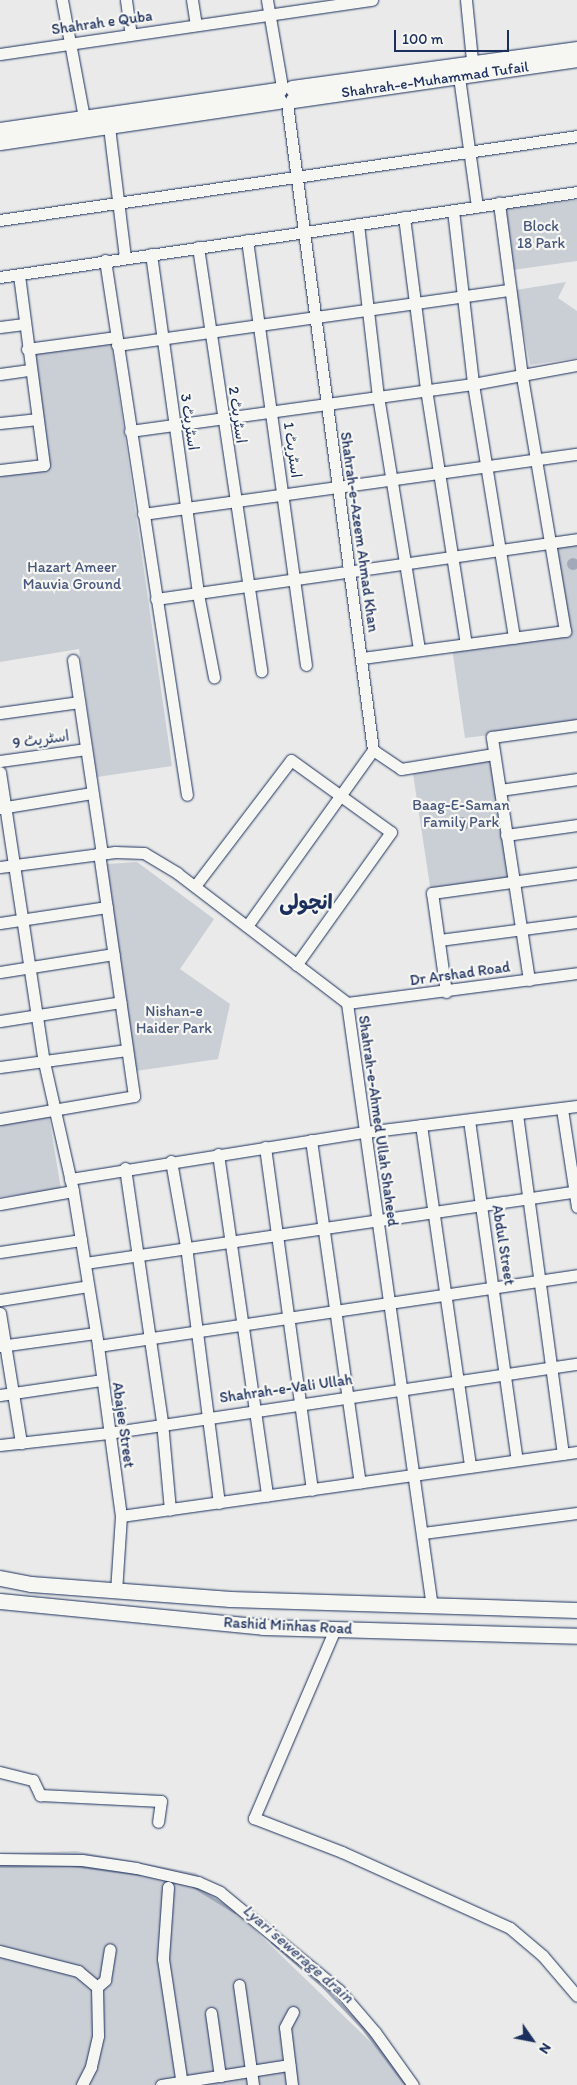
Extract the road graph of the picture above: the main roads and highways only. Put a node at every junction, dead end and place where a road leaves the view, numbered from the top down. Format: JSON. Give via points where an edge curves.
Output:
{"nodes":[{"id":1,"x":577,"y":49,"type":"edge"},
{"id":2,"x":577,"y":59,"type":"edge"},
{"id":3,"x":468,"y":72,"type":"junction"},
{"id":4,"x":285,"y":95,"type":"junction"},
{"id":5,"x":0,"y":130,"type":"edge"},
{"id":6,"x":0,"y":142,"type":"edge"},
{"id":7,"x":0,"y":1573,"type":"edge"},
{"id":8,"x":0,"y":1578,"type":"edge"},
{"id":9,"x":31,"y":1584,"type":"junction"},
{"id":10,"x":3,"y":1602,"type":"edge"},
{"id":11,"x":577,"y":1610,"type":"edge"},
{"id":12,"x":577,"y":1636,"type":"edge"}],
"edges":[{"from":1,"to":3,"type":"main road","name":"Shahrah-e-Muhammad Tufail"},
{"from":2,"to":3,"type":"main road","name":"Shahrah-e-Muhammad Tufail"},
{"from":3,"to":4,"type":"main road","name":"Shahrah-e-Muhammad Tufail"},
{"from":4,"to":5,"type":"main road","name":"Shahrah-e-Muhammad Tufail"},
{"from":4,"to":6,"type":"main road","name":"Shahrah-e-Muhammad Tufail","via":[[109,127]]},
{"from":7,"to":9,"type":"main road"},
{"from":8,"to":9,"type":"main road","name":"Rashid Minhas Road"},
{"from":9,"to":11,"type":"main road","name":"Rashid Minhas Road","via":[[432,1607]]},
{"from":10,"to":12,"type":"main road","name":"Rashid Minhas Road","via":[[264,1628]]}]}
